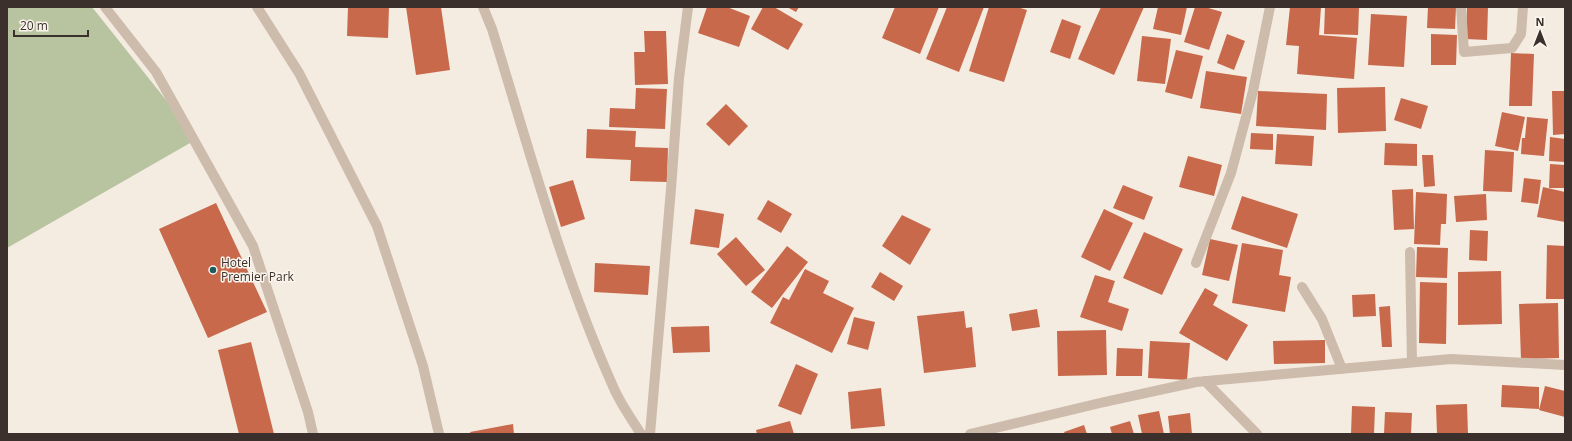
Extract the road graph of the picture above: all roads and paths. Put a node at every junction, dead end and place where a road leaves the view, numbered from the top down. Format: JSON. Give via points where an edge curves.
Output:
{"nodes":[{"id":1,"x":105,"y":7,"type":"edge"},
{"id":2,"x":257,"y":7,"type":"edge"},
{"id":3,"x":483,"y":7,"type":"edge"},
{"id":4,"x":688,"y":7,"type":"edge"},
{"id":5,"x":1270,"y":7,"type":"edge"},
{"id":6,"x":1461,"y":7,"type":"edge"},
{"id":7,"x":1523,"y":7,"type":"edge"},
{"id":8,"x":1410,"y":252,"type":"dead end"},
{"id":9,"x":1196,"y":263,"type":"dead end"},
{"id":10,"x":1302,"y":287,"type":"dead end"},
{"id":11,"x":1412,"y":362,"type":"junction"},
{"id":12,"x":1565,"y":365,"type":"edge"},
{"id":13,"x":1342,"y":369,"type":"junction"},
{"id":14,"x":1205,"y":381,"type":"junction"},
{"id":15,"x":313,"y":434,"type":"edge"},
{"id":16,"x":439,"y":434,"type":"edge"},
{"id":17,"x":641,"y":434,"type":"edge"},
{"id":18,"x":650,"y":434,"type":"edge"},
{"id":19,"x":970,"y":434,"type":"edge"},
{"id":20,"x":1257,"y":434,"type":"edge"}],
"edges":[{"from":1,"to":15,"type":"street","via":[[156,72],[253,246]]},
{"from":2,"to":16,"type":"street","via":[[299,73],[377,226],[423,366]]},
{"from":3,"to":17,"type":"street","via":[[550,221],[578,299],[612,386]]},
{"from":4,"to":18,"type":"street","via":[[679,78]]},
{"from":5,"to":9,"type":"street","via":[[1254,91],[1231,173]]},
{"from":6,"to":7,"type":"street","via":[[1464,52],[1512,48],[1521,34]]},
{"from":8,"to":11,"type":"street"},
{"from":10,"to":13,"type":"street","via":[[1322,319]]},
{"from":11,"to":12,"type":"street","via":[[1451,359]]},
{"from":11,"to":13,"type":"street"},
{"from":13,"to":14,"type":"street"},
{"from":14,"to":19,"type":"street"},
{"from":14,"to":20,"type":"street"}]}
